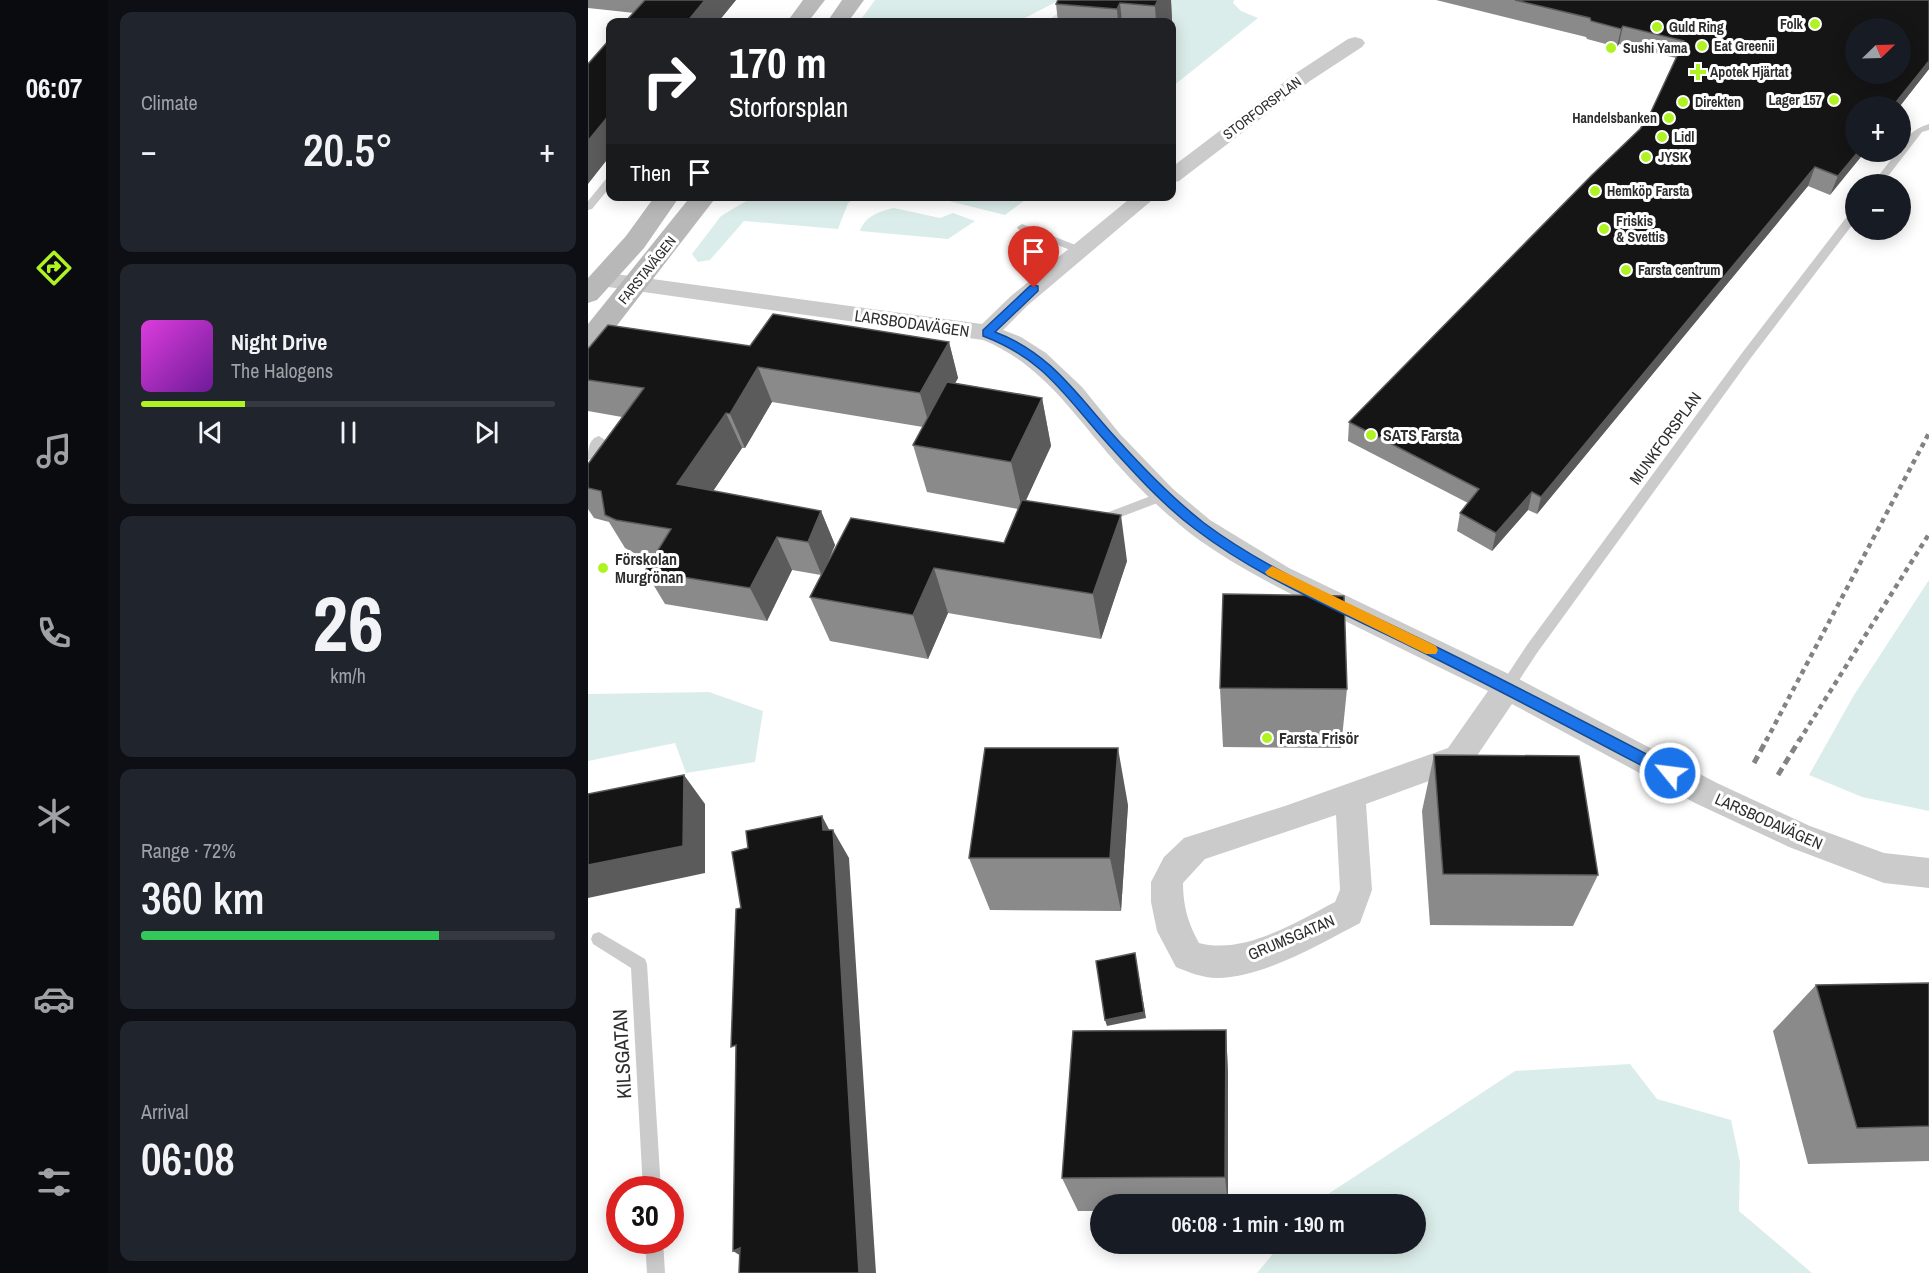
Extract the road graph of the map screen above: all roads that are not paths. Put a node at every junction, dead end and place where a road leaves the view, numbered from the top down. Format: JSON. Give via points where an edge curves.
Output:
{"nodes":[{"id":1,"x":814,"y":0,"type":"edge"},
{"id":2,"x":853,"y":0,"type":"edge"},
{"id":3,"x":800,"y":18,"type":"edge"},
{"id":4,"x":840,"y":18,"type":"edge"},
{"id":5,"x":1355,"y":43,"type":"dead end"},
{"id":6,"x":1929,"y":127,"type":"edge"},
{"id":7,"x":1176,"y":174,"type":"edge"},
{"id":8,"x":1885,"y":174,"type":"edge"},
{"id":9,"x":606,"y":186,"type":"edge"},
{"id":10,"x":664,"y":201,"type":"edge"},
{"id":11,"x":701,"y":201,"type":"edge"},
{"id":12,"x":1141,"y":201,"type":"edge"},
{"id":13,"x":588,"y":207,"type":"edge"},
{"id":14,"x":1845,"y":226,"type":"edge"},
{"id":15,"x":1022,"y":227,"type":"dead end"},
{"id":16,"x":1078,"y":250,"type":"junction"},
{"id":17,"x":592,"y":283,"type":"edge"},
{"id":18,"x":636,"y":284,"type":"junction"},
{"id":19,"x":987,"y":333,"type":"junction"},
{"id":20,"x":588,"y":343,"type":"edge"},
{"id":21,"x":599,"y":440,"type":"dead end"},
{"id":22,"x":588,"y":456,"type":"edge"},
{"id":23,"x":1164,"y":496,"type":"junction"},
{"id":24,"x":1092,"y":523,"type":"edge"},
{"id":25,"x":1507,"y":687,"type":"junction"},
{"id":26,"x":1350,"y":797,"type":"junction"},
{"id":27,"x":1929,"y":873,"type":"edge"},
{"id":28,"x":599,"y":939,"type":"dead end"},
{"id":29,"x":651,"y":1176,"type":"edge"},
{"id":30,"x":655,"y":1254,"type":"edge"},
{"id":31,"x":656,"y":1273,"type":"edge"}],
"edges":[{"from":1,"to":3,"type":"street"},
{"from":2,"to":4,"type":"street"},
{"from":5,"to":7,"type":"street","name":"STORFORSPLAN","via":[[1303,77]]},
{"from":6,"to":8,"type":"lane","via":[[1919,130]]},
{"from":9,"to":13,"type":"lane"},
{"from":10,"to":17,"type":"street","name":"FARSTAVÄGEN","via":[[635,242]]},
{"from":11,"to":18,"type":"street","name":"FARSTAVÄGEN"},
{"from":12,"to":16,"type":"street"},
{"from":14,"to":25,"type":"lane","name":"MUNKFORSPLAN","via":[[1746,356]]},
{"from":15,"to":16,"type":"lane"},
{"from":16,"to":19,"type":"street"},
{"from":17,"to":18,"type":"street","name":"LARSBODAVÄGEN"},
{"from":18,"to":19,"type":"street","name":"LARSBODAVÄGEN"},
{"from":18,"to":20,"type":"street","name":"FARSTAVÄGEN"},
{"from":19,"to":23,"type":"street","name":"LARSBODAVÄGEN","via":[[1013,343],[1037,359],[1073,393]]},
{"from":21,"to":22,"type":"lane"},
{"from":23,"to":24,"type":"lane"},
{"from":23,"to":25,"type":"street","name":"LARSBODAVÄGEN","via":[[1201,527],[1279,576]]},
{"from":25,"to":26,"type":"street","name":"GRUMSGATAN","via":[[1459,757]]},
{"from":25,"to":27,"type":"street","name":"LARSBODAVÄGEN","via":[[1706,793],[1800,837],[1884,868]]},
{"from":26,"to":26,"type":"street","name":"GRUMSGATAN","via":[[1356,890],[1348,912],[1246,958],[1215,962],[1188,956],[1174,931],[1167,882],[1195,848]]},
{"from":28,"to":29,"type":"lane","name":"KILSGATAN","via":[[639,964]]},
{"from":30,"to":31,"type":"lane"}]}
